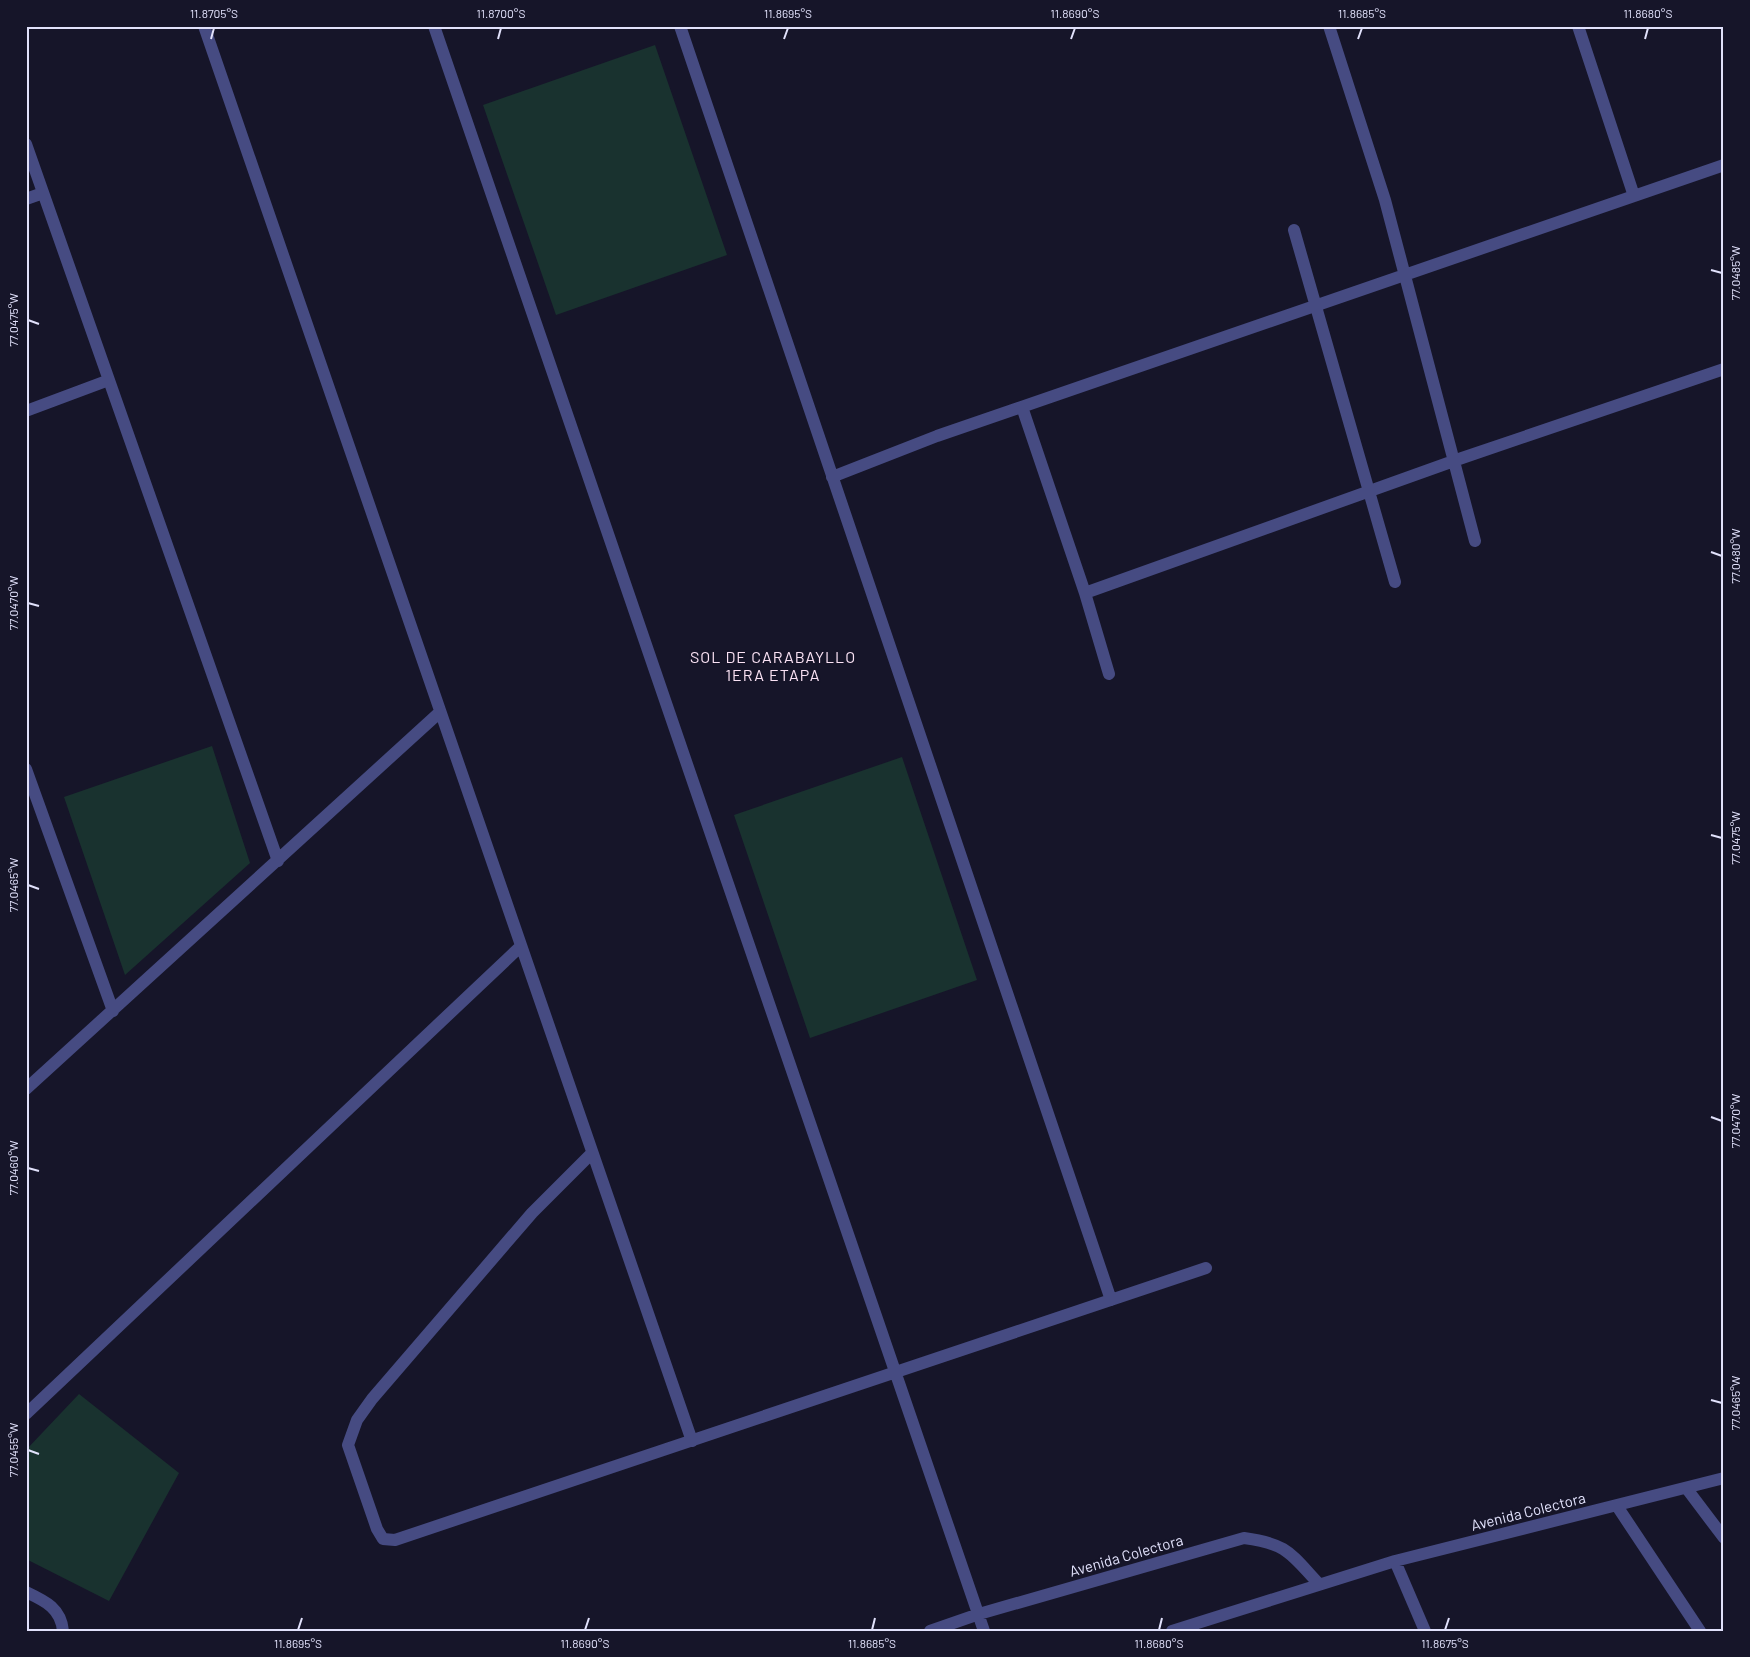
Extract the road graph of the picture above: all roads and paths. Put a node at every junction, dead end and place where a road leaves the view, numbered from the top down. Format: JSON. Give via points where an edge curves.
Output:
{"nodes":[{"id":1,"x":204,"y":26,"type":"edge"},
{"id":2,"x":434,"y":26,"type":"edge"},
{"id":3,"x":680,"y":26,"type":"edge"},
{"id":4,"x":1329,"y":26,"type":"edge"},
{"id":5,"x":1578,"y":26,"type":"edge"},
{"id":6,"x":26,"y":144,"type":"edge"},
{"id":7,"x":1724,"y":165,"type":"edge"},
{"id":8,"x":43,"y":193,"type":"junction"},
{"id":9,"x":1634,"y":196,"type":"junction"},
{"id":10,"x":26,"y":198,"type":"edge"},
{"id":11,"x":1294,"y":230,"type":"dead end"},
{"id":12,"x":1405,"y":275,"type":"junction"},
{"id":13,"x":1316,"y":306,"type":"junction"},
{"id":14,"x":1724,"y":369,"type":"edge"},
{"id":15,"x":110,"y":380,"type":"junction"},
{"id":16,"x":1022,"y":407,"type":"junction"},
{"id":17,"x":26,"y":411,"type":"edge"},
{"id":18,"x":1454,"y":461,"type":"junction"},
{"id":19,"x":832,"y":477,"type":"junction"},
{"id":20,"x":1369,"y":491,"type":"junction"},
{"id":21,"x":1475,"y":541,"type":"dead end"},
{"id":22,"x":1395,"y":582,"type":"dead end"},
{"id":23,"x":1085,"y":593,"type":"junction"},
{"id":24,"x":1109,"y":674,"type":"dead end"},
{"id":25,"x":440,"y":712,"type":"junction"},
{"id":26,"x":26,"y":769,"type":"edge"},
{"id":27,"x":278,"y":861,"type":"junction"},
{"id":28,"x":521,"y":946,"type":"junction"},
{"id":29,"x":113,"y":1011,"type":"junction"},
{"id":30,"x":26,"y":1090,"type":"edge"},
{"id":31,"x":592,"y":1153,"type":"junction"},
{"id":32,"x":1206,"y":1268,"type":"dead end"},
{"id":33,"x":1111,"y":1300,"type":"junction"},
{"id":34,"x":896,"y":1372,"type":"junction"},
{"id":35,"x":26,"y":1414,"type":"edge"},
{"id":36,"x":692,"y":1441,"type":"junction"},
{"id":37,"x":1724,"y":1478,"type":"edge"},
{"id":38,"x":1687,"y":1488,"type":"junction"},
{"id":39,"x":1617,"y":1506,"type":"junction"},
{"id":40,"x":1724,"y":1538,"type":"edge"},
{"id":41,"x":1395,"y":1561,"type":"junction"},
{"id":42,"x":1319,"y":1584,"type":"junction"},
{"id":43,"x":26,"y":1592,"type":"edge"},
{"id":44,"x":979,"y":1614,"type":"junction"},
{"id":45,"x":63,"y":1631,"type":"edge"},
{"id":46,"x":930,"y":1631,"type":"edge"},
{"id":47,"x":984,"y":1631,"type":"edge"},
{"id":48,"x":1172,"y":1631,"type":"edge"},
{"id":49,"x":1425,"y":1631,"type":"edge"},
{"id":50,"x":1700,"y":1631,"type":"edge"}],
"edges":[{"from":1,"to":25,"type":"street"},
{"from":2,"to":34,"type":"street"},
{"from":3,"to":19,"type":"street"},
{"from":4,"to":12,"type":"street","via":[[1385,200]]},
{"from":5,"to":9,"type":"street"},
{"from":6,"to":8,"type":"street"},
{"from":7,"to":9,"type":"street"},
{"from":8,"to":10,"type":"street"},
{"from":8,"to":15,"type":"street"},
{"from":9,"to":12,"type":"street"},
{"from":11,"to":13,"type":"street"},
{"from":12,"to":13,"type":"street"},
{"from":12,"to":18,"type":"street"},
{"from":13,"to":16,"type":"street"},
{"from":13,"to":20,"type":"street"},
{"from":14,"to":18,"type":"street"},
{"from":15,"to":17,"type":"street"},
{"from":15,"to":27,"type":"street"},
{"from":16,"to":19,"type":"street"},
{"from":16,"to":23,"type":"street"},
{"from":18,"to":20,"type":"street"},
{"from":18,"to":21,"type":"street"},
{"from":19,"to":33,"type":"street"},
{"from":20,"to":22,"type":"street"},
{"from":20,"to":23,"type":"street"},
{"from":23,"to":24,"type":"street"},
{"from":25,"to":27,"type":"street"},
{"from":25,"to":28,"type":"street"},
{"from":26,"to":29,"type":"street"},
{"from":27,"to":29,"type":"street"},
{"from":28,"to":31,"type":"street"},
{"from":28,"to":35,"type":"street"},
{"from":29,"to":30,"type":"street"},
{"from":31,"to":36,"type":"street"},
{"from":31,"to":36,"type":"street","via":[[532,1213],[357,1420],[348,1445],[376,1529],[383,1539],[394,1540]]},
{"from":32,"to":33,"type":"street"},
{"from":33,"to":34,"type":"street"},
{"from":34,"to":36,"type":"street"},
{"from":34,"to":44,"type":"street"},
{"from":37,"to":38,"type":"street","name":"Avenida Colectora"},
{"from":38,"to":39,"type":"street","name":"Avenida Colectora"},
{"from":38,"to":40,"type":"street"},
{"from":39,"to":41,"type":"street","name":"Avenida Colectora"},
{"from":39,"to":50,"type":"street"},
{"from":41,"to":42,"type":"street","name":"Avenida Colectora"},
{"from":41,"to":49,"type":"street"},
{"from":42,"to":44,"type":"street","name":"Avenida Colectora","via":[[1286,1548],[1244,1538]]},
{"from":42,"to":48,"type":"street","name":"Avenida Colectora"},
{"from":43,"to":45,"type":"street","via":[[50,1604],[58,1612]]},
{"from":44,"to":46,"type":"street","name":"Avenida Colectora"},
{"from":44,"to":47,"type":"street"}]}
